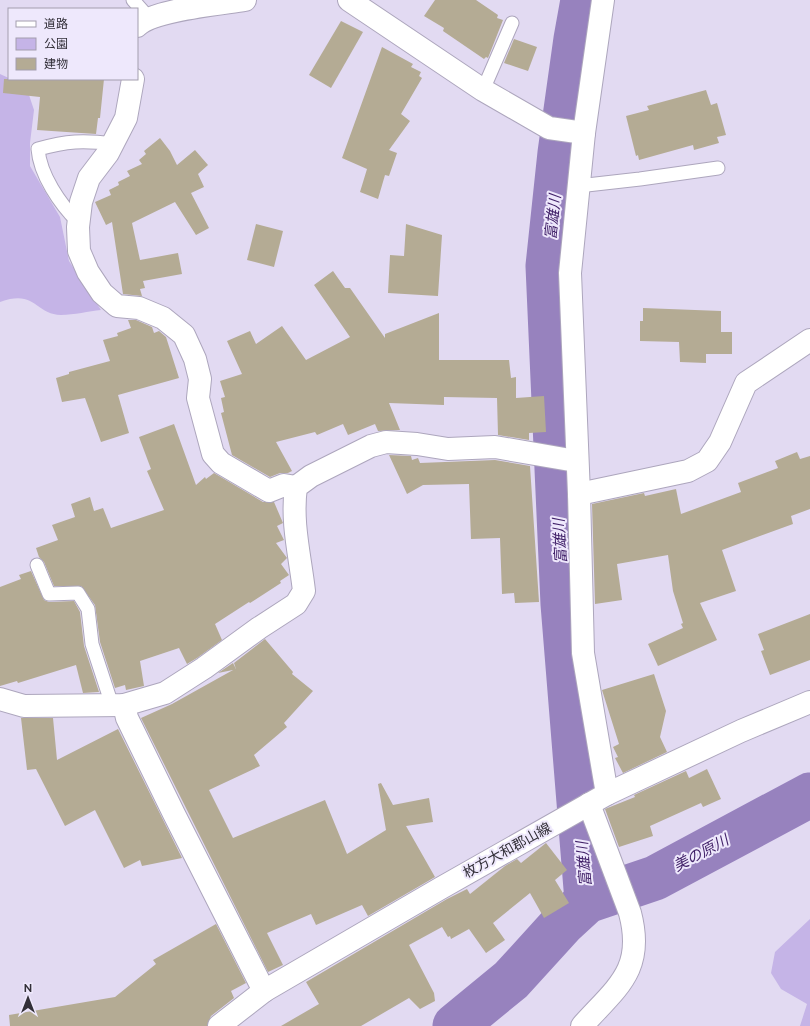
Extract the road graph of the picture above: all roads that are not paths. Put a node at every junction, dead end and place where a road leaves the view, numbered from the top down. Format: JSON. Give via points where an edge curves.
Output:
{"nodes":[{"id":1,"x":245,"y":0,"type":"edge"},
{"id":2,"x":349,"y":0,"type":"edge"},
{"id":3,"x":603,"y":0,"type":"edge"},
{"id":4,"x":138,"y":12,"type":"edge"},
{"id":5,"x":143,"y":22,"type":"edge"},
{"id":6,"x":512,"y":23,"type":"dead end"},
{"id":7,"x":133,"y":80,"type":"edge"},
{"id":8,"x":483,"y":90,"type":"junction"},
{"id":9,"x":584,"y":133,"type":"junction"},
{"id":10,"x":113,"y":144,"type":"junction"},
{"id":11,"x":718,"y":168,"type":"dead end"},
{"id":12,"x":578,"y":186,"type":"junction"},
{"id":13,"x":78,"y":222,"type":"junction"},
{"id":14,"x":810,"y":340,"type":"edge"},
{"id":15,"x":576,"y":461,"type":"junction"},
{"id":16,"x":296,"y":487,"type":"junction"},
{"id":17,"x":579,"y":494,"type":"junction"},
{"id":18,"x":37,"y":565,"type":"dead end"},
{"id":19,"x":0,"y":699,"type":"edge"},
{"id":20,"x":810,"y":702,"type":"edge"},
{"id":21,"x":118,"y":705,"type":"junction"},
{"id":22,"x":598,"y":799,"type":"junction"},
{"id":23,"x":264,"y":991,"type":"junction"},
{"id":24,"x":218,"y":1026,"type":"edge"},
{"id":25,"x":582,"y":1026,"type":"edge"}],
"edges":[{"from":1,"to":5,"type":"street","via":[[167,13]]},
{"from":2,"to":8,"type":"street"},
{"from":3,"to":9,"type":"street"},
{"from":4,"to":5,"type":"lane"},
{"from":6,"to":8,"type":"lane"},
{"from":7,"to":10,"type":"street","via":[[126,118]]},
{"from":8,"to":9,"type":"street","via":[[549,128]]},
{"from":9,"to":12,"type":"street"},
{"from":10,"to":13,"type":"street","via":[[90,178],[81,202]]},
{"from":10,"to":13,"type":"lane","via":[[88,140],[67,141],[38,149],[39,162],[67,211]]},
{"from":11,"to":12,"type":"lane"},
{"from":12,"to":15,"type":"street","via":[[570,273]]},
{"from":13,"to":16,"type":"street","via":[[79,251],[88,272],[102,293],[117,306],[138,308],[163,318],[184,335],[195,359],[200,379],[198,398],[213,454],[221,463],[269,491],[284,485]]},
{"from":14,"to":17,"type":"street","via":[[746,383],[720,442],[708,461],[688,471]]},
{"from":15,"to":16,"type":"street","via":[[495,447],[448,449],[386,442],[371,446],[311,476]]},
{"from":15,"to":17,"type":"street"},
{"from":16,"to":21,"type":"street","via":[[296,540],[304,591],[296,604],[165,693]]},
{"from":17,"to":22,"type":"street","via":[[583,653]]},
{"from":18,"to":21,"type":"lane","via":[[49,594],[78,593],[88,609],[92,644]]},
{"from":19,"to":21,"type":"street","via":[[24,706]]},
{"from":20,"to":22,"type":"street","name":"枚方大和郡山線","via":[[741,731]]},
{"from":21,"to":23,"type":"street","via":[[127,718]]},
{"from":22,"to":23,"type":"street","name":"枚方大和郡山線"},
{"from":22,"to":25,"type":"street","via":[[635,930],[634,956],[625,978]]},
{"from":23,"to":24,"type":"street","name":"枚方大和郡山線"}]}
